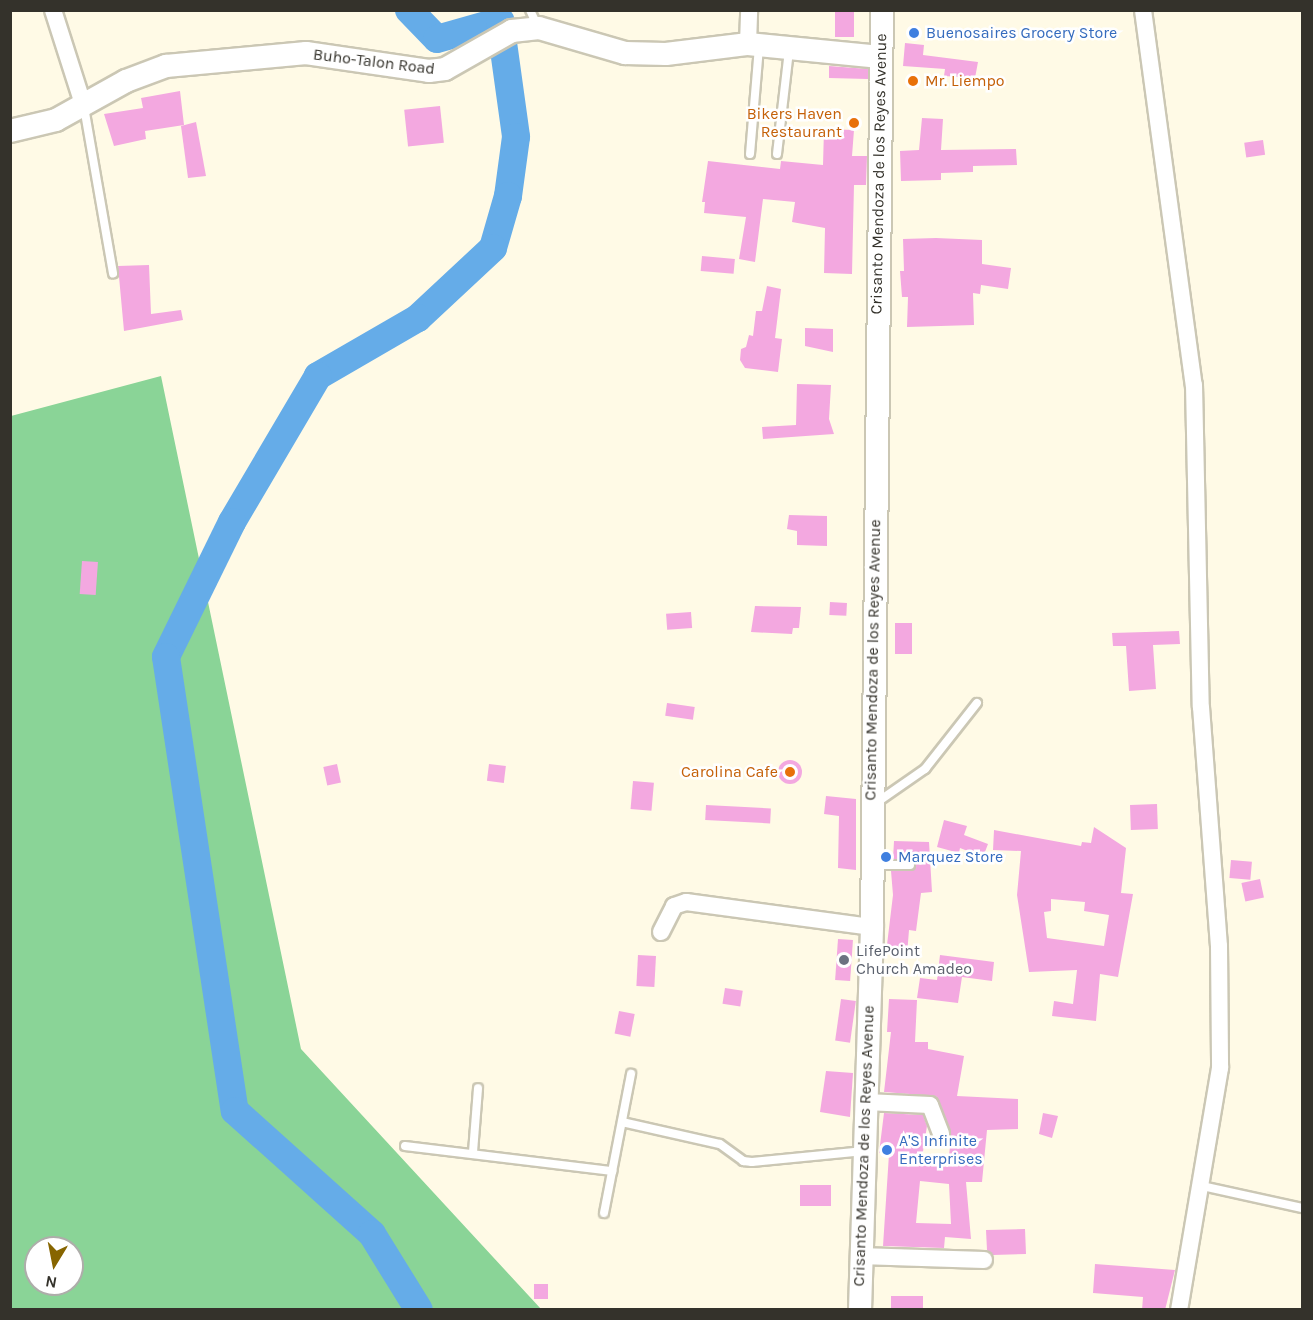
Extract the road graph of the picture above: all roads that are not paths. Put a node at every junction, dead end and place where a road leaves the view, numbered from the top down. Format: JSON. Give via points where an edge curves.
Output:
{"nodes":[{"id":1,"x":52,"y":10,"type":"edge"},
{"id":2,"x":749,"y":10,"type":"edge"},
{"id":3,"x":882,"y":10,"type":"edge"},
{"id":4,"x":1143,"y":10,"type":"edge"},
{"id":5,"x":535,"y":19,"type":"edge"},
{"id":6,"x":754,"y":45,"type":"junction"},
{"id":7,"x":789,"y":48,"type":"junction"},
{"id":8,"x":880,"y":57,"type":"junction"},
{"id":9,"x":83,"y":104,"type":"junction"},
{"id":10,"x":10,"y":131,"type":"edge"},
{"id":11,"x":750,"y":154,"type":"dead end"},
{"id":12,"x":777,"y":154,"type":"dead end"},
{"id":13,"x":113,"y":274,"type":"dead end"},
{"id":14,"x":977,"y":704,"type":"dead end"},
{"id":15,"x":872,"y":803,"type":"junction"},
{"id":16,"x":872,"y":865,"type":"junction"},
{"id":17,"x":910,"y":865,"type":"dead end"},
{"id":18,"x":872,"y":927,"type":"junction"},
{"id":19,"x":661,"y":932,"type":"dead end"},
{"id":20,"x":631,"y":1074,"type":"dead end"},
{"id":21,"x":478,"y":1088,"type":"dead end"},
{"id":22,"x":866,"y":1102,"type":"junction"},
{"id":23,"x":622,"y":1122,"type":"junction"},
{"id":24,"x":941,"y":1134,"type":"dead end"},
{"id":25,"x":405,"y":1146,"type":"dead end"},
{"id":26,"x":864,"y":1151,"type":"junction"},
{"id":27,"x":473,"y":1152,"type":"junction"},
{"id":28,"x":612,"y":1171,"type":"junction"},
{"id":29,"x":1202,"y":1186,"type":"junction"},
{"id":30,"x":1302,"y":1208,"type":"edge"},
{"id":31,"x":604,"y":1213,"type":"dead end"},
{"id":32,"x":860,"y":1256,"type":"junction"},
{"id":33,"x":984,"y":1260,"type":"dead end"},
{"id":34,"x":860,"y":1310,"type":"edge"},
{"id":35,"x":1179,"y":1310,"type":"edge"}],
"edges":[{"from":1,"to":9,"type":"street"},
{"from":2,"to":6,"type":"street"},
{"from":3,"to":8,"type":"main road","name":"Crisanto Mendoza de los Reyes Avenue"},
{"from":4,"to":29,"type":"street","via":[[1194,385],[1201,707],[1219,946],[1220,1068]]},
{"from":5,"to":6,"type":"main road","name":"Buho-Talon Road","via":[[625,53],[666,54]]},
{"from":5,"to":9,"type":"main road","name":"Buho-Talon Road","via":[[445,69],[429,71],[306,53],[249,56],[165,66]]},
{"from":6,"to":7,"type":"main road","name":"Buho-Talon Road"},
{"from":6,"to":11,"type":"lane"},
{"from":7,"to":8,"type":"main road","name":"Buho-Talon Road"},
{"from":7,"to":12,"type":"lane"},
{"from":8,"to":15,"type":"main road","name":"Crisanto Mendoza de los Reyes Avenue"},
{"from":9,"to":10,"type":"main road","name":"Buho-Talon Road","via":[[56,120]]},
{"from":9,"to":13,"type":"lane"},
{"from":14,"to":15,"type":"lane","via":[[925,769],[883,800]]},
{"from":15,"to":16,"type":"main road","name":"Crisanto Mendoza de los Reyes Avenue"},
{"from":16,"to":17,"type":"lane"},
{"from":16,"to":18,"type":"main road","name":"Crisanto Mendoza de los Reyes Avenue"},
{"from":18,"to":19,"type":"street","via":[[686,902],[674,906]]},
{"from":18,"to":22,"type":"main road","name":"Crisanto Mendoza de los Reyes Avenue"},
{"from":20,"to":23,"type":"lane"},
{"from":21,"to":27,"type":"lane"},
{"from":22,"to":24,"type":"street","via":[[930,1105]]},
{"from":22,"to":26,"type":"main road","name":"Crisanto Mendoza de los Reyes Avenue"},
{"from":23,"to":26,"type":"lane","via":[[720,1144],[743,1161]]},
{"from":23,"to":28,"type":"lane"},
{"from":25,"to":27,"type":"lane"},
{"from":26,"to":32,"type":"main road","name":"Crisanto Mendoza de los Reyes Avenue"},
{"from":27,"to":28,"type":"lane"},
{"from":28,"to":31,"type":"lane"},
{"from":29,"to":30,"type":"lane"},
{"from":29,"to":35,"type":"street"},
{"from":32,"to":33,"type":"street"},
{"from":32,"to":34,"type":"main road","name":"Crisanto Mendoza de los Reyes Avenue"}]}
